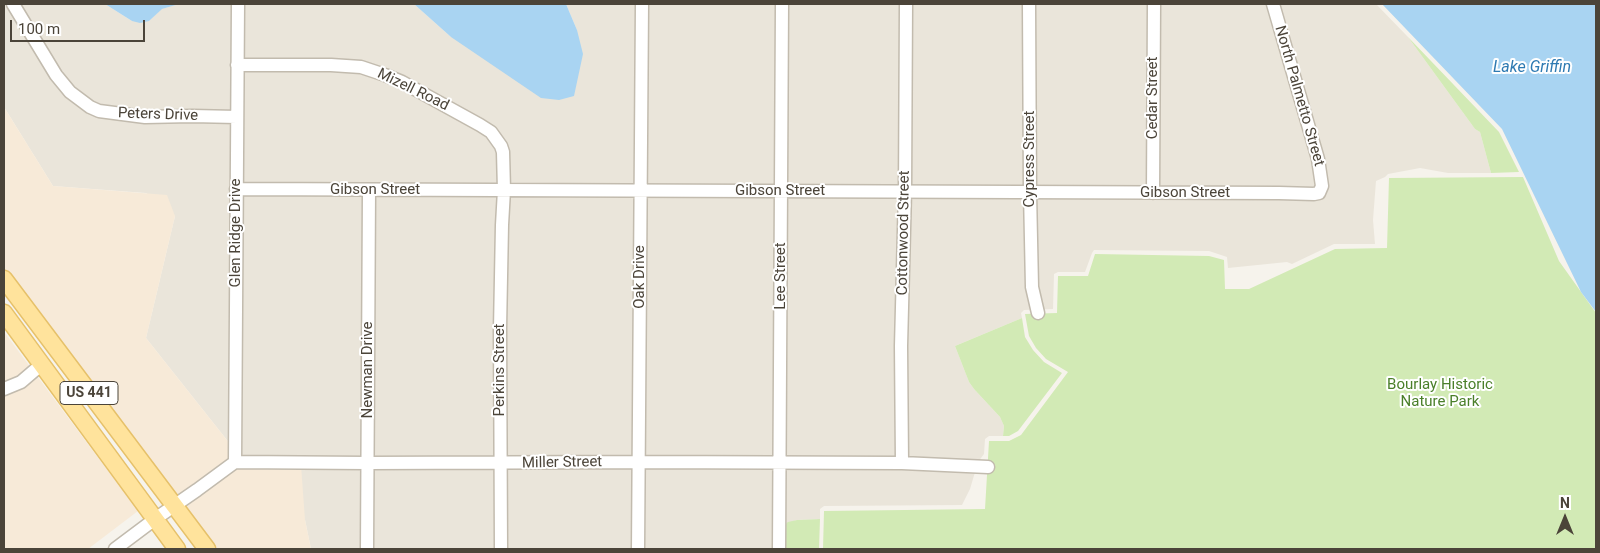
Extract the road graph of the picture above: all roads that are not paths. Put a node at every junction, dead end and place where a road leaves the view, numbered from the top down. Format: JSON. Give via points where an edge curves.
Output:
{"nodes":[{"id":1,"x":13,"y":4,"type":"edge"},
{"id":2,"x":238,"y":4,"type":"edge"},
{"id":3,"x":642,"y":4,"type":"edge"},
{"id":4,"x":782,"y":4,"type":"edge"},
{"id":5,"x":906,"y":4,"type":"edge"},
{"id":6,"x":1029,"y":4,"type":"edge"},
{"id":7,"x":1154,"y":4,"type":"edge"},
{"id":8,"x":1273,"y":4,"type":"edge"},
{"id":9,"x":237,"y":65,"type":"junction"},
{"id":10,"x":237,"y":118,"type":"junction"},
{"id":11,"x":236,"y":189,"type":"junction"},
{"id":12,"x":1322,"y":189,"type":"joint"},
{"id":13,"x":504,"y":190,"type":"junction"},
{"id":14,"x":369,"y":191,"type":"junction"},
{"id":15,"x":641,"y":191,"type":"junction"},
{"id":16,"x":781,"y":191,"type":"junction"},
{"id":17,"x":905,"y":191,"type":"junction"},
{"id":18,"x":1030,"y":192,"type":"junction"},
{"id":19,"x":1153,"y":193,"type":"junction"},
{"id":20,"x":4,"y":279,"type":"edge"},
{"id":21,"x":4,"y":293,"type":"edge"},
{"id":22,"x":4,"y":313,"type":"edge"},
{"id":23,"x":1038,"y":313,"type":"dead end"},
{"id":24,"x":39,"y":325,"type":"junction"},
{"id":25,"x":42,"y":364,"type":"junction"},
{"id":26,"x":4,"y":389,"type":"edge"},
{"id":27,"x":235,"y":462,"type":"junction"},
{"id":28,"x":639,"y":462,"type":"junction"},
{"id":29,"x":780,"y":462,"type":"junction"},
{"id":30,"x":902,"y":463,"type":"junction"},
{"id":31,"x":367,"y":464,"type":"junction"},
{"id":32,"x":500,"y":464,"type":"junction"},
{"id":33,"x":988,"y":467,"type":"dead end"},
{"id":34,"x":174,"y":506,"type":"junction"},
{"id":35,"x":154,"y":519,"type":"junction"},
{"id":36,"x":115,"y":549,"type":"edge"},
{"id":37,"x":177,"y":549,"type":"edge"},
{"id":38,"x":207,"y":549,"type":"edge"},
{"id":39,"x":368,"y":549,"type":"edge"},
{"id":40,"x":501,"y":549,"type":"edge"},
{"id":41,"x":638,"y":549,"type":"edge"},
{"id":42,"x":779,"y":549,"type":"edge"}],
"edges":[{"from":1,"to":10,"type":"street","name":"Peters Drive","via":[[56,74],[70,92],[90,107],[145,117]]},
{"from":2,"to":9,"type":"street","name":"Glen Ridge Drive"},
{"from":3,"to":15,"type":"street","name":"Oak Drive"},
{"from":4,"to":16,"type":"street","name":"Lee Street"},
{"from":5,"to":17,"type":"street","name":"Cottonwood Street"},
{"from":6,"to":18,"type":"street","name":"Cypress Street"},
{"from":7,"to":19,"type":"street","name":"Cedar Street"},
{"from":8,"to":12,"type":"street","name":"North Palmetto Street","via":[[1318,159]]},
{"from":9,"to":10,"type":"street","name":"Glen Ridge Drive"},
{"from":9,"to":13,"type":"street","name":"Mizell Road","via":[[347,65],[402,82],[491,132],[503,152]]},
{"from":10,"to":11,"type":"street","name":"Glen Ridge Drive"},
{"from":11,"to":14,"type":"street","name":"Gibson Street"},
{"from":11,"to":27,"type":"street","name":"Glen Ridge Drive"},
{"from":12,"to":19,"type":"street","name":"Gibson Street","via":[[1314,194]]},
{"from":13,"to":14,"type":"street","name":"Gibson Street"},
{"from":13,"to":15,"type":"street","name":"Gibson Street"},
{"from":13,"to":32,"type":"street","name":"Perkins Street"},
{"from":14,"to":31,"type":"street","name":"Newman Drive"},
{"from":15,"to":16,"type":"street","name":"Gibson Street"},
{"from":15,"to":28,"type":"street","name":"Oak Drive"},
{"from":16,"to":17,"type":"street","name":"Gibson Street"},
{"from":16,"to":29,"type":"street","name":"Lee Street"},
{"from":17,"to":18,"type":"street","name":"Gibson Street"},
{"from":17,"to":30,"type":"street","name":"Cottonwood Street"},
{"from":18,"to":19,"type":"street","name":"Gibson Street"},
{"from":18,"to":23,"type":"street","name":"Cypress Street","via":[[1032,287]]},
{"from":20,"to":24,"type":"main road","number":"US 441"},
{"from":21,"to":24,"type":"main road","via":[[25,320]]},
{"from":22,"to":25,"type":"main road","number":"US 441"},
{"from":24,"to":34,"type":"main road","number":"US 441"},
{"from":25,"to":26,"type":"street","via":[[21,382]]},
{"from":25,"to":35,"type":"main road","number":"US 441"},
{"from":27,"to":31,"type":"street","name":"Miller Street"},
{"from":27,"to":34,"type":"street"},
{"from":28,"to":29,"type":"street","name":"Miller Street"},
{"from":28,"to":32,"type":"street","name":"Miller Street"},
{"from":28,"to":41,"type":"street","name":"Oak Drive"},
{"from":29,"to":30,"type":"street","name":"Miller Street"},
{"from":29,"to":42,"type":"street","name":"Lee Street"},
{"from":30,"to":33,"type":"street","name":"Miller Street"},
{"from":31,"to":32,"type":"street","name":"Miller Street"},
{"from":31,"to":39,"type":"street","name":"Newman Drive"},
{"from":32,"to":40,"type":"street","name":"Perkins Street"},
{"from":34,"to":35,"type":"street"},
{"from":34,"to":38,"type":"main road","number":"US 441"},
{"from":35,"to":36,"type":"street"},
{"from":35,"to":37,"type":"main road","number":"US 441"}]}
